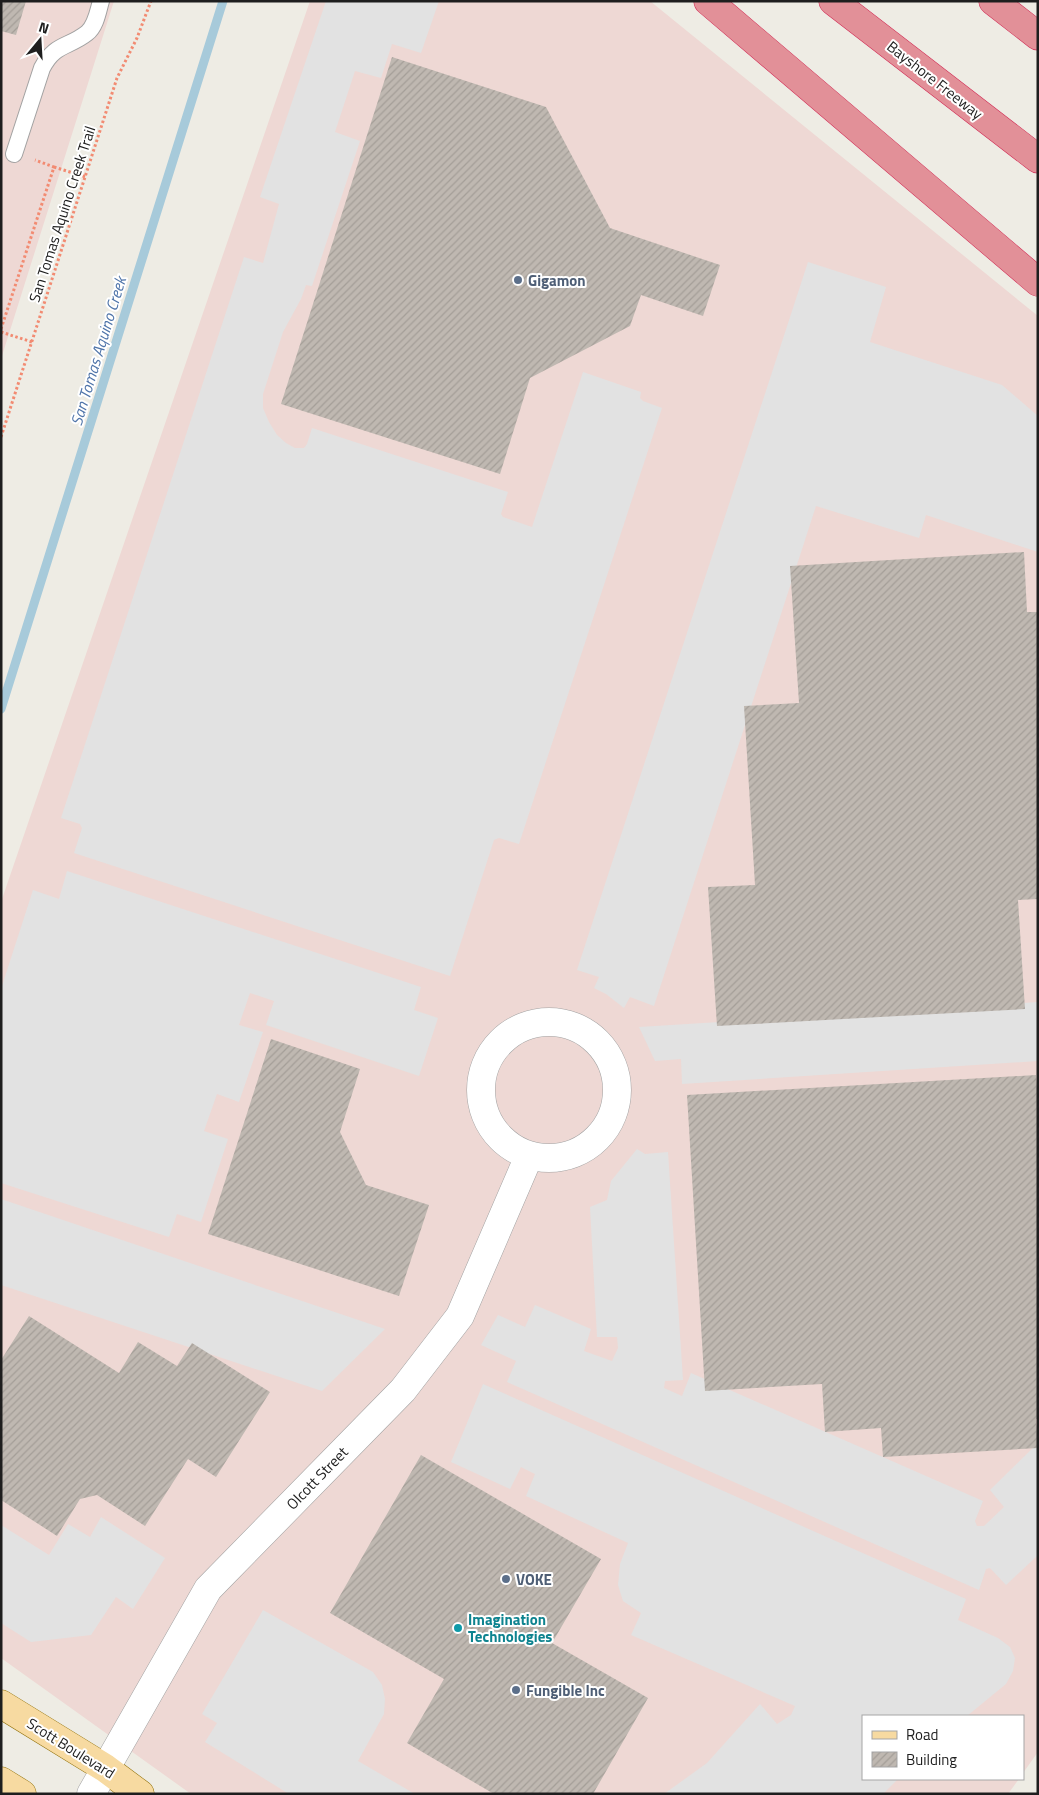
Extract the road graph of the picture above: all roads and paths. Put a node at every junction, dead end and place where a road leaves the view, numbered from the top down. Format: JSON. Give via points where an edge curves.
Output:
{"nodes":[{"id":1,"x":101,"y":1,"type":"edge"},
{"id":2,"x":151,"y":1,"type":"edge"},
{"id":3,"x":708,"y":1,"type":"edge"},
{"id":4,"x":833,"y":1,"type":"edge"},
{"id":5,"x":993,"y":1,"type":"edge"},
{"id":6,"x":1038,"y":36,"type":"edge"},
{"id":7,"x":882,"y":149,"type":"junction"},
{"id":8,"x":14,"y":154,"type":"joint"},
{"id":9,"x":1038,"y":159,"type":"edge"},
{"id":10,"x":54,"y":167,"type":"junction"},
{"id":11,"x":86,"y":177,"type":"junction"},
{"id":12,"x":1038,"y":267,"type":"edge"},
{"id":13,"x":1038,"y":282,"type":"edge"},
{"id":14,"x":1,"y":330,"type":"edge"},
{"id":15,"x":32,"y":342,"type":"junction"},
{"id":16,"x":1,"y":437,"type":"edge"},
{"id":17,"x":529,"y":1156,"type":"junction"},
{"id":18,"x":1,"y":1704,"type":"edge"},
{"id":19,"x":105,"y":1768,"type":"junction"},
{"id":20,"x":1,"y":1781,"type":"edge"},
{"id":21,"x":22,"y":1794,"type":"edge"},
{"id":22,"x":92,"y":1794,"type":"edge"},
{"id":23,"x":140,"y":1794,"type":"edge"}],
"edges":[{"from":1,"to":8,"type":"lane","via":[[88,33],[48,57]]},
{"from":2,"to":11,"type":"path","name":"San Tomas Aquino Creek Trail","via":[[117,78]]},
{"from":3,"to":7,"type":"highway"},
{"from":4,"to":9,"type":"highway","name":"Bayshore Freeway"},
{"from":5,"to":6,"type":"highway"},
{"from":7,"to":12,"type":"highway"},
{"from":7,"to":13,"type":"highway"},
{"from":8,"to":10,"type":"path"},
{"from":10,"to":11,"type":"path"},
{"from":10,"to":14,"type":"path"},
{"from":11,"to":15,"type":"path","name":"San Tomas Aquino Creek Trail"},
{"from":14,"to":15,"type":"path"},
{"from":15,"to":16,"type":"path","name":"San Tomas Aquino Creek Trail"},
{"from":17,"to":17,"type":"street","via":[[552,1159],[574,1154],[594,1142],[611,1117],[616,1102],[616,1080],[609,1058],[594,1040],[575,1027],[553,1022],[531,1024],[511,1033],[495,1048],[484,1068],[480,1089],[483,1111],[494,1131],[509,1146]]},
{"from":17,"to":19,"type":"street","name":"Olcott Street","via":[[460,1316],[403,1390],[208,1589]]},
{"from":18,"to":19,"type":"main road","name":"Scott Boulevard"},
{"from":19,"to":22,"type":"street","name":"Olcott Street"},
{"from":19,"to":23,"type":"main road","name":"Scott Boulevard"},
{"from":20,"to":21,"type":"main road"}]}
